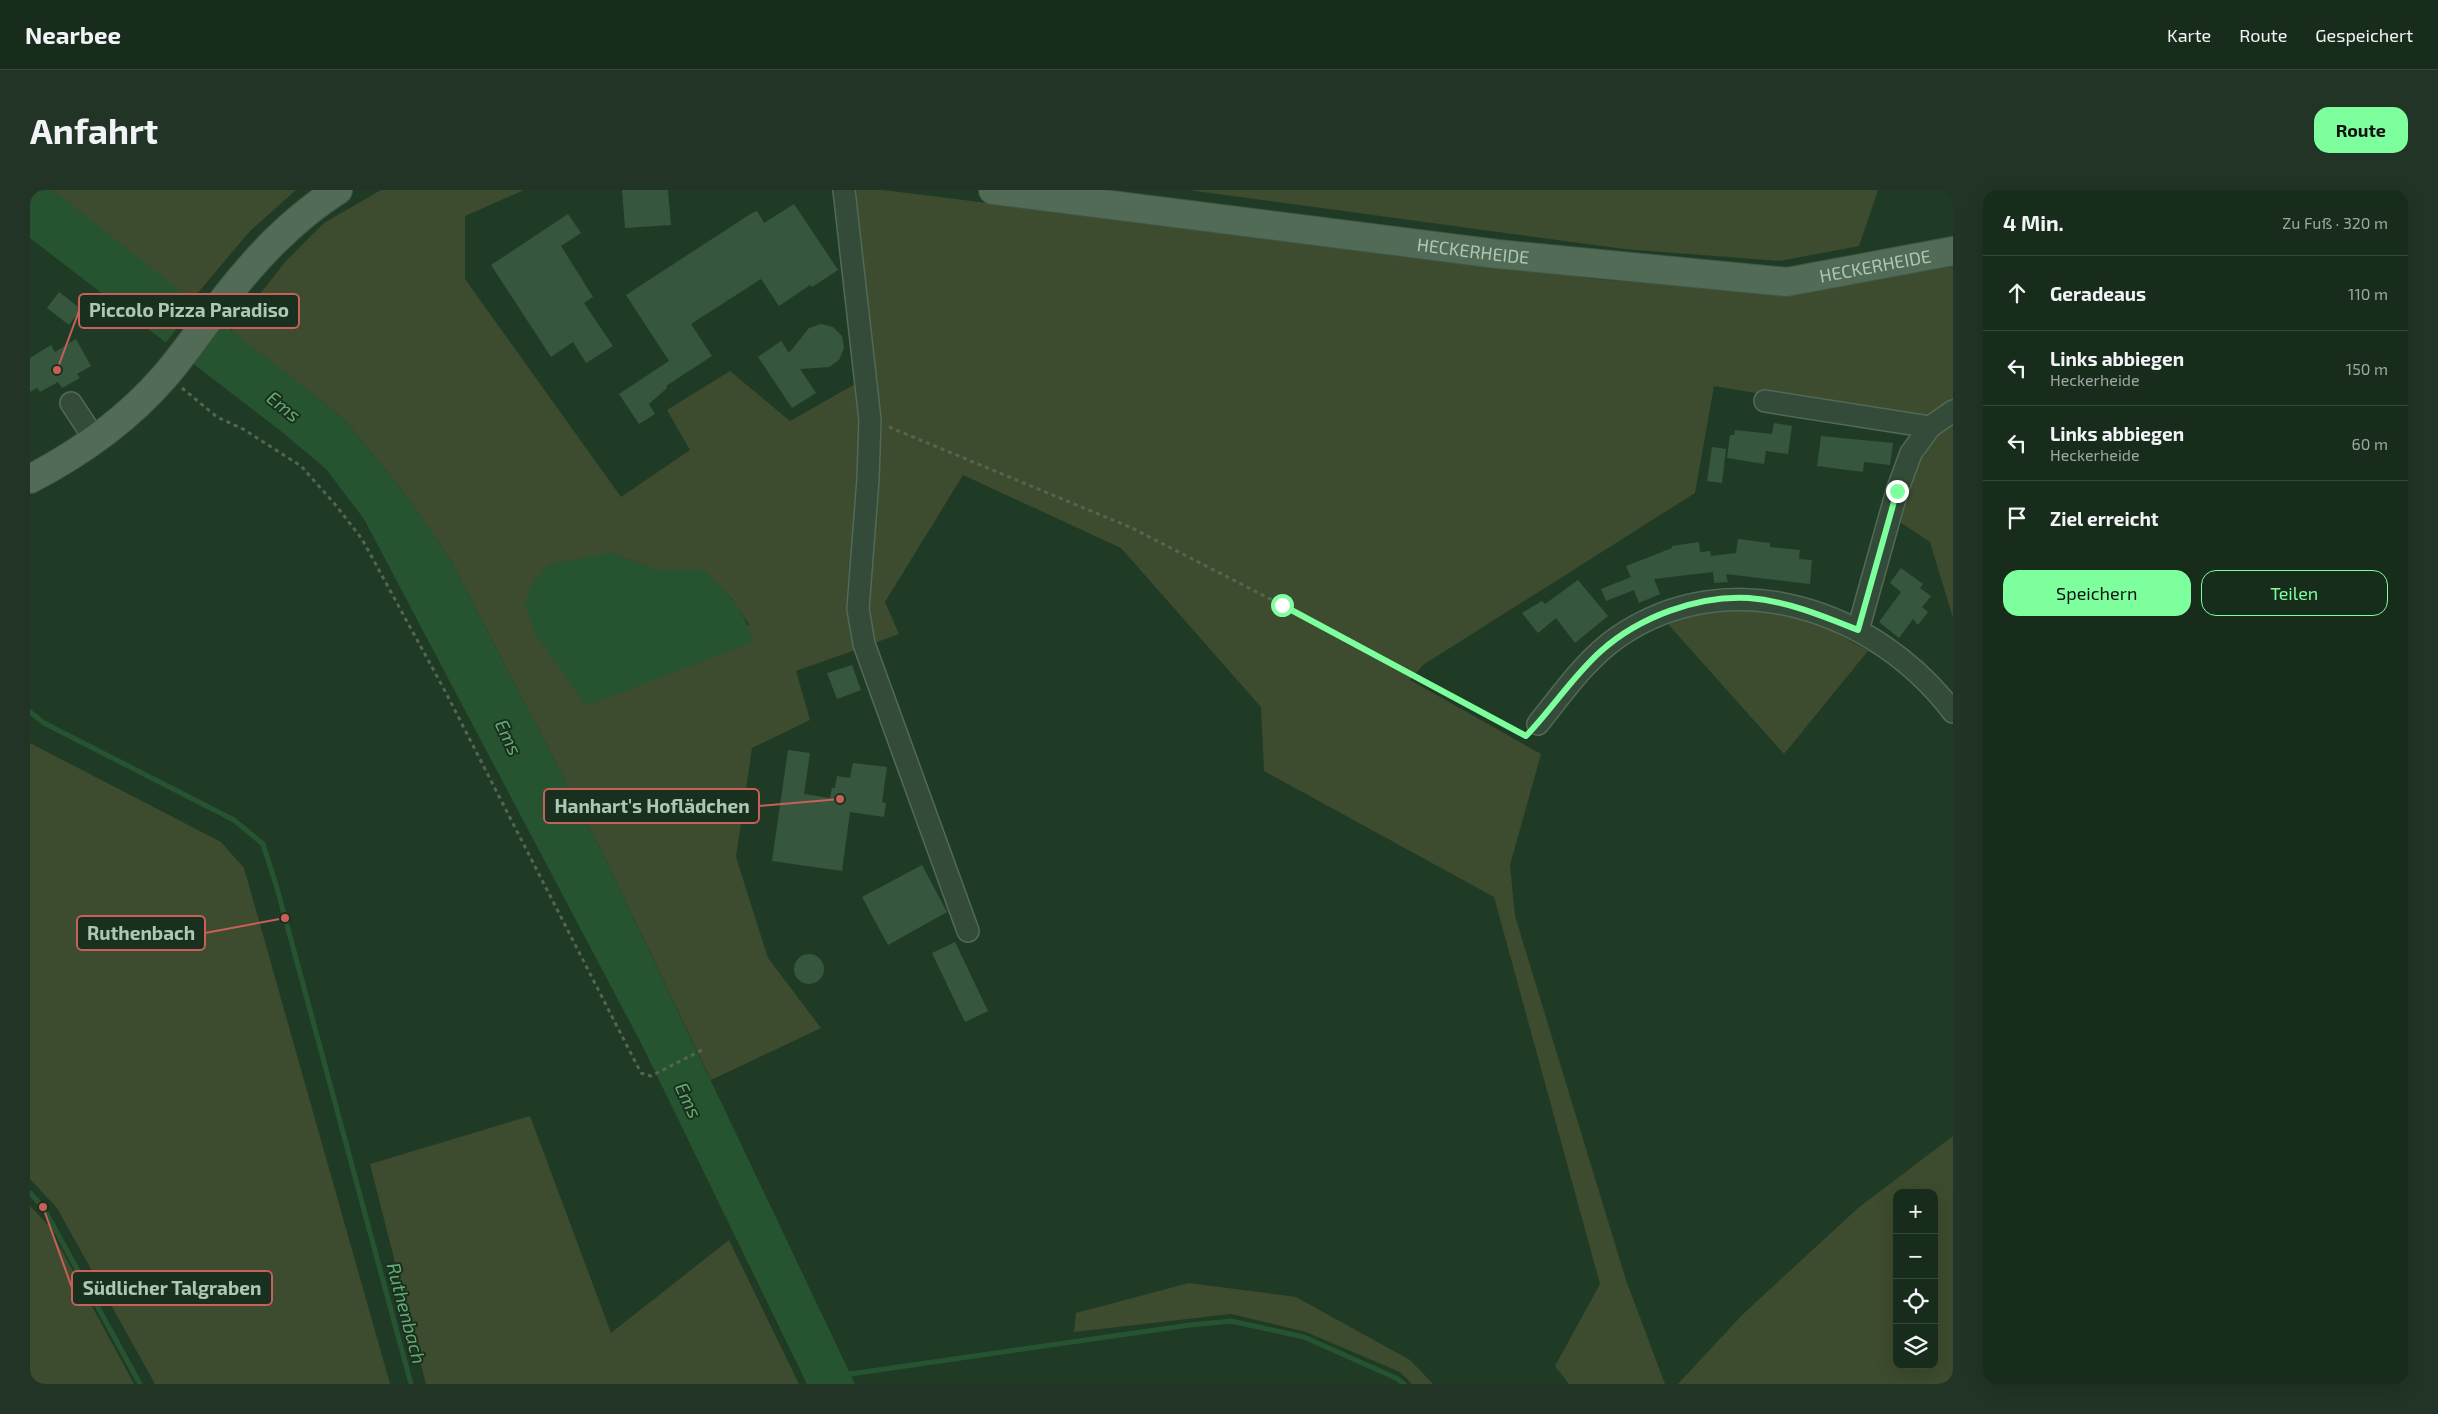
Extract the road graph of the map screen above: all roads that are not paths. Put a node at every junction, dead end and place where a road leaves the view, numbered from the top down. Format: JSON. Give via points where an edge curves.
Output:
{"nodes":[{"id":1,"x":338,"y":190,"type":"edge"},
{"id":2,"x":844,"y":190,"type":"edge"},
{"id":3,"x":993,"y":190,"type":"edge"},
{"id":4,"x":1953,"y":252,"type":"edge"},
{"id":5,"x":1765,"y":401,"type":"dead end"},
{"id":6,"x":71,"y":403,"type":"dead end"},
{"id":7,"x":1953,"y":412,"type":"edge"},
{"id":8,"x":1930,"y":427,"type":"junction"},
{"id":9,"x":96,"y":441,"type":"junction"},
{"id":10,"x":30,"y":479,"type":"edge"},
{"id":11,"x":1858,"y":630,"type":"junction"},
{"id":12,"x":1953,"y":712,"type":"edge"},
{"id":13,"x":1538,"y":724,"type":"road end"},
{"id":14,"x":968,"y":931,"type":"dead end"}],
"edges":[{"from":1,"to":9,"type":"main road","via":[[280,234],[220,303],[168,372]]},
{"from":2,"to":14,"type":"street","via":[[870,420],[858,608],[864,644]]},
{"from":3,"to":4,"type":"main road","name":"HECKERHEIDE","via":[[1497,254],[1787,282]]},
{"from":5,"to":8,"type":"street"},
{"from":6,"to":9,"type":"street"},
{"from":7,"to":8,"type":"street"},
{"from":8,"to":11,"type":"street","via":[[1911,453],[1897,491]]},
{"from":9,"to":10,"type":"main road"},
{"from":11,"to":12,"type":"street","via":[[1929,683]]},
{"from":11,"to":13,"type":"street","via":[[1802,608],[1749,598],[1721,599],[1678,609],[1617,638],[1586,666]]}]}
